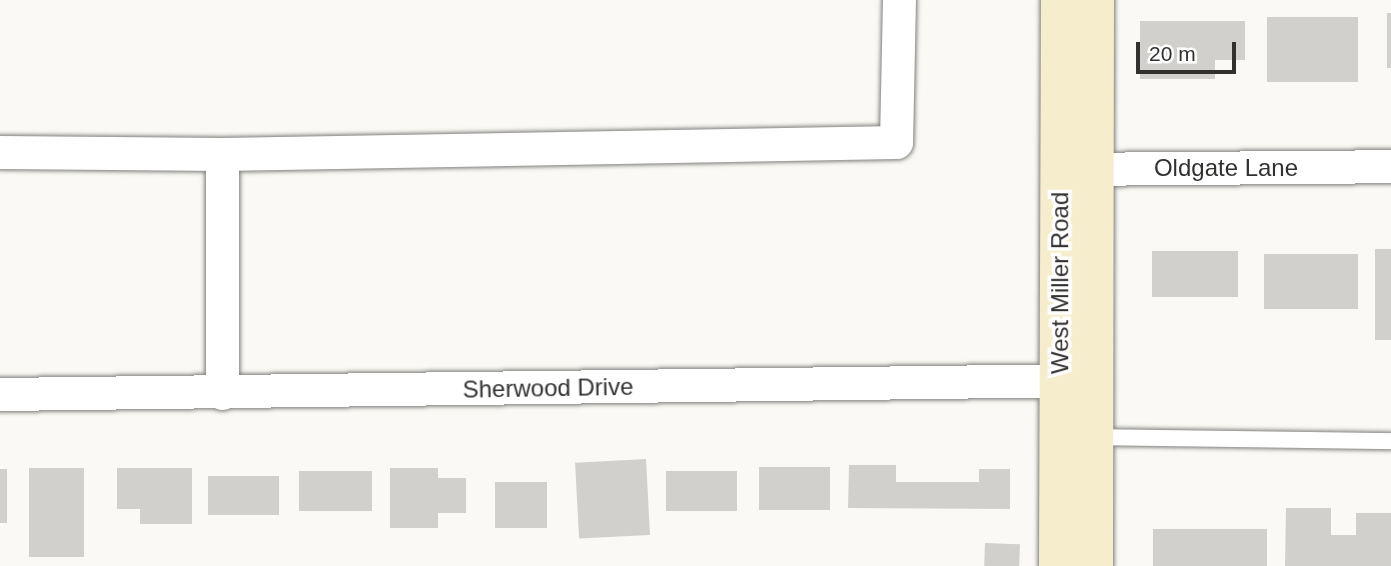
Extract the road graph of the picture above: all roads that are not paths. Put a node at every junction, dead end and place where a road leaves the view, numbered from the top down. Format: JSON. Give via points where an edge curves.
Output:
{"nodes":[{"id":1,"x":899,"y":0,"type":"edge"},
{"id":2,"x":1060,"y":0,"type":"edge"},
{"id":3,"x":1095,"y":0,"type":"edge"},
{"id":4,"x":0,"y":152,"type":"edge"},
{"id":5,"x":222,"y":154,"type":"junction"},
{"id":6,"x":1391,"y":166,"type":"edge"},
{"id":7,"x":1078,"y":169,"type":"junction"},
{"id":8,"x":1078,"y":380,"type":"junction"},
{"id":9,"x":222,"y":393,"type":"junction"},
{"id":10,"x":0,"y":394,"type":"edge"},
{"id":11,"x":1096,"y":437,"type":"junction"},
{"id":12,"x":1391,"y":440,"type":"edge"},
{"id":13,"x":1058,"y":566,"type":"edge"},
{"id":14,"x":1094,"y":566,"type":"edge"}],
"edges":[{"from":1,"to":5,"type":"street","via":[[896,142]]},
{"from":2,"to":7,"type":"main road","name":"West Miller Road"},
{"from":3,"to":7,"type":"main road","name":"West Miller Road"},
{"from":4,"to":5,"type":"street"},
{"from":5,"to":9,"type":"street"},
{"from":6,"to":7,"type":"street","name":"Oldgate Lane"},
{"from":7,"to":8,"type":"main road","name":"West Miller Road"},
{"from":8,"to":9,"type":"street","name":"Sherwood Drive"},
{"from":8,"to":11,"type":"main road","name":"West Miller Road"},
{"from":8,"to":13,"type":"main road","name":"West Miller Road"},
{"from":9,"to":10,"type":"street","name":"Sherwood Drive"},
{"from":11,"to":12,"type":"lane"},
{"from":11,"to":14,"type":"main road","name":"West Miller Road"}]}
